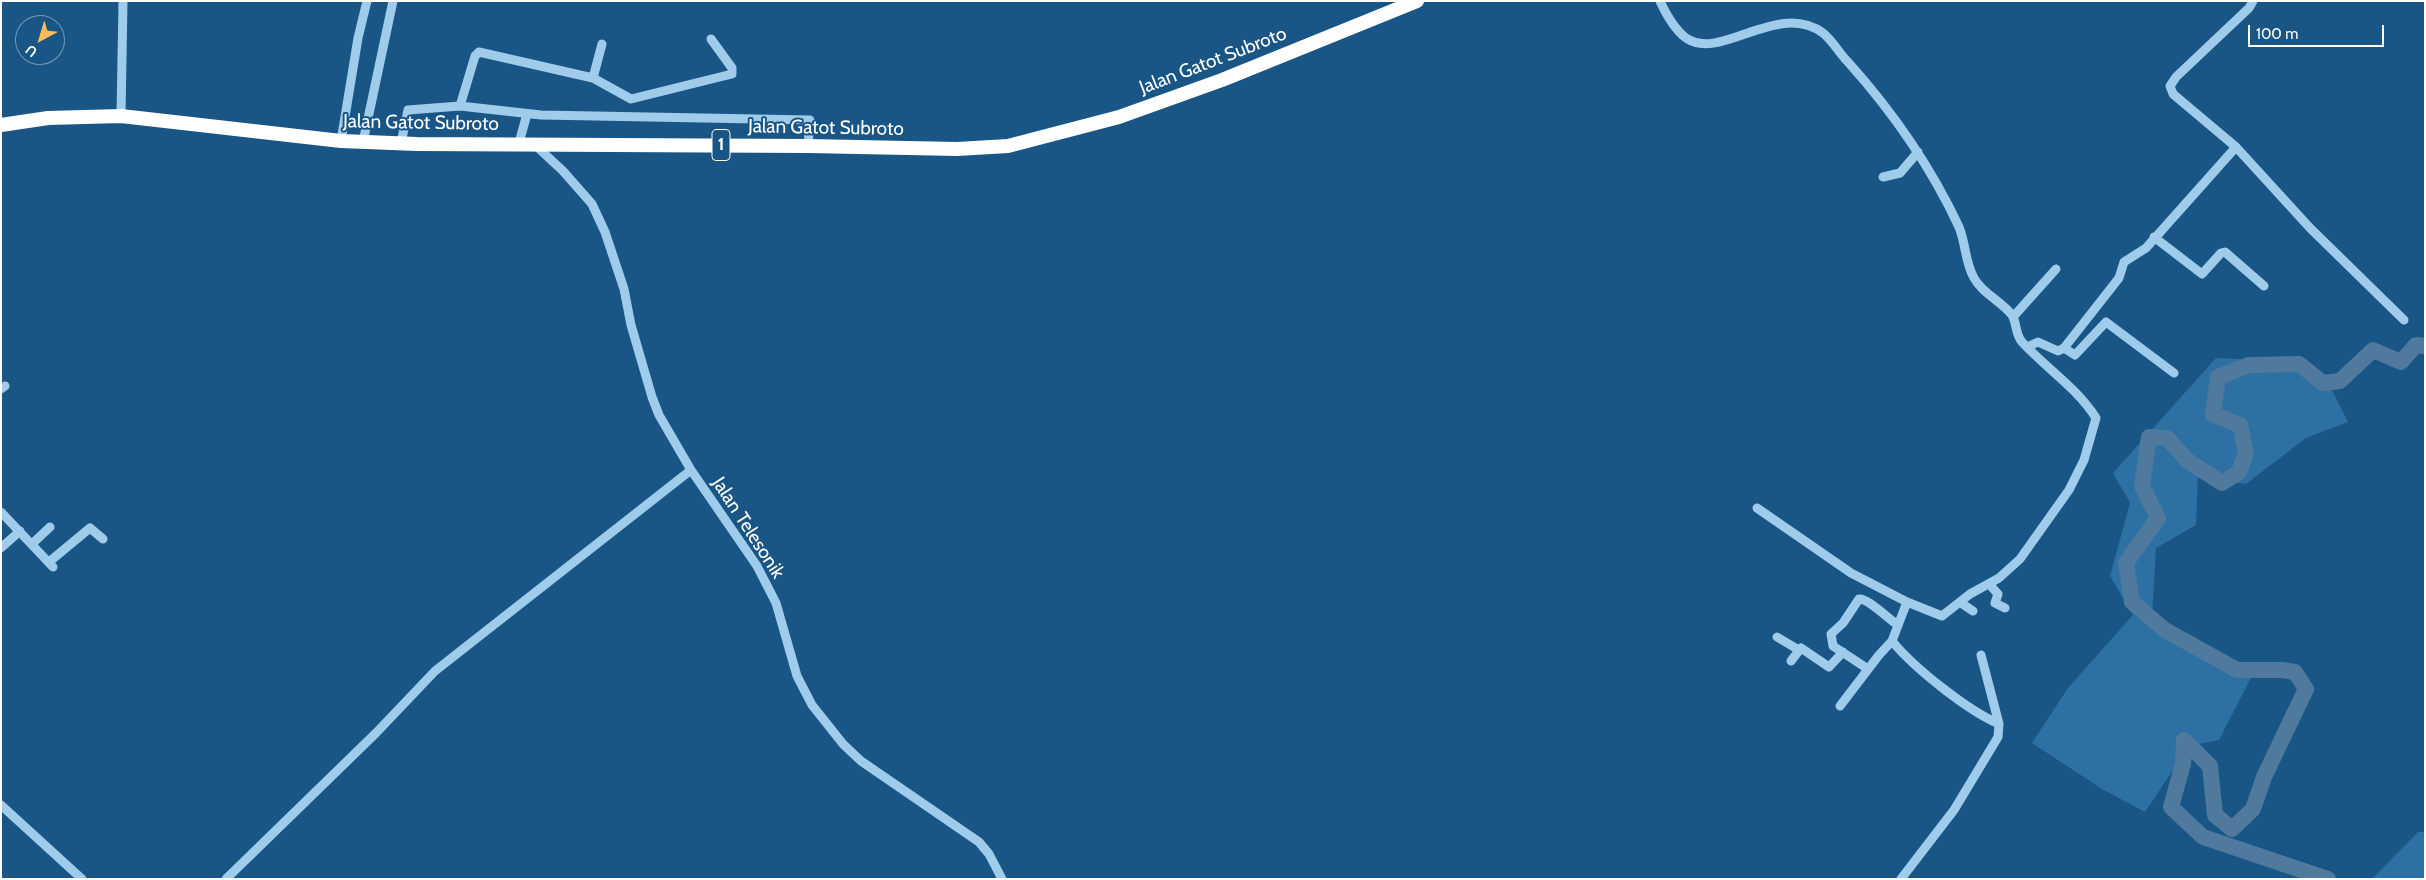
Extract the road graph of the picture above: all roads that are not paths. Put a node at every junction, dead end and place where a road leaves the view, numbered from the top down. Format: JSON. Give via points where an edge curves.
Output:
{"nodes":[{"id":1,"x":123,"y":1,"type":"edge"},
{"id":2,"x":367,"y":1,"type":"edge"},
{"id":3,"x":393,"y":1,"type":"edge"},
{"id":4,"x":1417,"y":1,"type":"edge"},
{"id":5,"x":1660,"y":1,"type":"edge"},
{"id":6,"x":2253,"y":1,"type":"edge"},
{"id":7,"x":710,"y":38,"type":"dead end"},
{"id":8,"x":602,"y":44,"type":"dead end"},
{"id":9,"x":593,"y":78,"type":"junction"},
{"id":10,"x":460,"y":106,"type":"junction"},
{"id":11,"x":527,"y":114,"type":"junction"},
{"id":12,"x":120,"y":116,"type":"junction"},
{"id":13,"x":1,"y":125,"type":"edge"},
{"id":14,"x":341,"y":141,"type":"junction"},
{"id":15,"x":363,"y":142,"type":"junction"},
{"id":16,"x":401,"y":143,"type":"junction"},
{"id":17,"x":519,"y":143,"type":"junction"},
{"id":18,"x":534,"y":144,"type":"junction"},
{"id":19,"x":808,"y":146,"type":"junction"},
{"id":20,"x":2236,"y":147,"type":"junction"},
{"id":21,"x":1918,"y":152,"type":"junction"},
{"id":22,"x":1883,"y":177,"type":"dead end"},
{"id":23,"x":2154,"y":237,"type":"junction"},
{"id":24,"x":2056,"y":270,"type":"dead end"},
{"id":25,"x":2264,"y":286,"type":"dead end"},
{"id":26,"x":2013,"y":316,"type":"junction"},
{"id":27,"x":2404,"y":320,"type":"dead end"},
{"id":28,"x":2027,"y":347,"type":"junction"},
{"id":29,"x":2064,"y":348,"type":"junction"},
{"id":30,"x":2174,"y":373,"type":"dead end"},
{"id":31,"x":691,"y":470,"type":"junction"},
{"id":32,"x":1757,"y":508,"type":"dead end"},
{"id":33,"x":1,"y":512,"type":"edge"},
{"id":34,"x":50,"y":527,"type":"dead end"},
{"id":35,"x":20,"y":531,"type":"junction"},
{"id":36,"x":103,"y":539,"type":"dead end"},
{"id":37,"x":32,"y":544,"type":"junction"},
{"id":38,"x":1,"y":548,"type":"edge"},
{"id":39,"x":1989,"y":584,"type":"junction"},
{"id":40,"x":1907,"y":602,"type":"junction"},
{"id":41,"x":1961,"y":603,"type":"junction"},
{"id":42,"x":2005,"y":608,"type":"dead end"},
{"id":43,"x":1972,"y":611,"type":"dead end"},
{"id":44,"x":1898,"y":625,"type":"junction"},
{"id":45,"x":1777,"y":637,"type":"dead end"},
{"id":46,"x":1892,"y":642,"type":"junction"},
{"id":47,"x":1798,"y":650,"type":"junction"},
{"id":48,"x":1842,"y":652,"type":"junction"},
{"id":49,"x":1981,"y":655,"type":"dead end"},
{"id":50,"x":1791,"y":661,"type":"dead end"},
{"id":51,"x":1868,"y":669,"type":"junction"},
{"id":52,"x":1840,"y":706,"type":"dead end"},
{"id":53,"x":1999,"y":724,"type":"junction"},
{"id":54,"x":1,"y":806,"type":"edge"},
{"id":55,"x":82,"y":879,"type":"edge"},
{"id":56,"x":226,"y":879,"type":"edge"},
{"id":57,"x":1002,"y":879,"type":"edge"},
{"id":58,"x":1901,"y":879,"type":"edge"}],
"edges":[{"from":1,"to":12,"type":"street"},
{"from":2,"to":14,"type":"street"},
{"from":3,"to":15,"type":"street"},
{"from":4,"to":19,"type":"highway","name":"Jalan Gatot Subroto","number":"1","via":[[1222,80],[1119,117],[1008,146],[957,149]]},
{"from":5,"to":21,"type":"street","via":[[1680,32],[1687,39],[1702,43],[1728,39],[1765,25],[1794,22],[1814,28],[1832,42]]},
{"from":6,"to":20,"type":"street","via":[[2170,86],[2173,94]]},
{"from":7,"to":9,"type":"street","via":[[732,68],[732,74],[631,99]]},
{"from":8,"to":9,"type":"street"},
{"from":9,"to":10,"type":"street","via":[[479,52]]},
{"from":10,"to":11,"type":"street"},
{"from":10,"to":16,"type":"street","via":[[408,110]]},
{"from":11,"to":17,"type":"street"},
{"from":11,"to":19,"type":"street","via":[[810,120]]},
{"from":12,"to":13,"type":"highway","name":"Jalan Gatot Subroto","number":"1","via":[[48,118]]},
{"from":12,"to":14,"type":"highway","name":"Jalan Gatot Subroto","number":"1"},
{"from":14,"to":15,"type":"highway","name":"Jalan Gatot Subroto","number":"1"},
{"from":15,"to":16,"type":"highway","name":"Jalan Gatot Subroto","number":"1"},
{"from":16,"to":17,"type":"highway","name":"Jalan Gatot Subroto","number":"1"},
{"from":17,"to":18,"type":"highway","name":"Jalan Gatot Subroto","number":"1"},
{"from":18,"to":19,"type":"highway","name":"Jalan Gatot Subroto","number":"1"},
{"from":18,"to":31,"type":"street","name":"Jalan Telesonik","via":[[592,204],[624,289],[652,398]]},
{"from":20,"to":23,"type":"street"},
{"from":20,"to":27,"type":"street","via":[[2310,228]]},
{"from":21,"to":22,"type":"street","via":[[1900,173]]},
{"from":21,"to":26,"type":"street","via":[[1959,228],[1973,278]]},
{"from":23,"to":25,"type":"street","via":[[2202,274],[2221,253],[2226,252]]},
{"from":23,"to":29,"type":"street","via":[[2146,248],[2124,262],[2119,278]]},
{"from":24,"to":26,"type":"street"},
{"from":26,"to":28,"type":"street","via":[[2018,337]]},
{"from":28,"to":29,"type":"street","via":[[2038,342],[2058,351]]},
{"from":28,"to":39,"type":"street","via":[[2084,401],[2096,420],[2084,460],[2069,490],[2020,559]]},
{"from":29,"to":30,"type":"street","via":[[2075,355],[2106,322]]},
{"from":31,"to":56,"type":"street","via":[[435,671]]},
{"from":31,"to":57,"type":"street","name":"Jalan Telesonik","via":[[762,576],[776,603],[799,682],[812,705],[861,761],[978,842],[989,854]]},
{"from":32,"to":40,"type":"street","via":[[1851,573]]},
{"from":33,"to":35,"type":"street"},
{"from":34,"to":37,"type":"street"},
{"from":35,"to":37,"type":"street"},
{"from":35,"to":38,"type":"street"},
{"from":36,"to":37,"type":"street","via":[[90,528],[51,565]]},
{"from":39,"to":41,"type":"street"},
{"from":39,"to":42,"type":"street","via":[[1998,594],[1995,603]]},
{"from":40,"to":41,"type":"street","via":[[1942,616]]},
{"from":40,"to":44,"type":"street"},
{"from":41,"to":43,"type":"street"},
{"from":44,"to":46,"type":"street"},
{"from":44,"to":48,"type":"street","via":[[1859,599],[1831,634],[1833,646]]},
{"from":45,"to":47,"type":"street"},
{"from":46,"to":51,"type":"street"},
{"from":46,"to":53,"type":"street","via":[[1957,698]]},
{"from":47,"to":48,"type":"street","via":[[1803,648],[1829,667]]},
{"from":47,"to":50,"type":"street"},
{"from":48,"to":51,"type":"street"},
{"from":49,"to":53,"type":"street"},
{"from":51,"to":52,"type":"street"},
{"from":53,"to":58,"type":"street","via":[[1998,737],[1976,776]]},
{"from":54,"to":55,"type":"street"}]}
